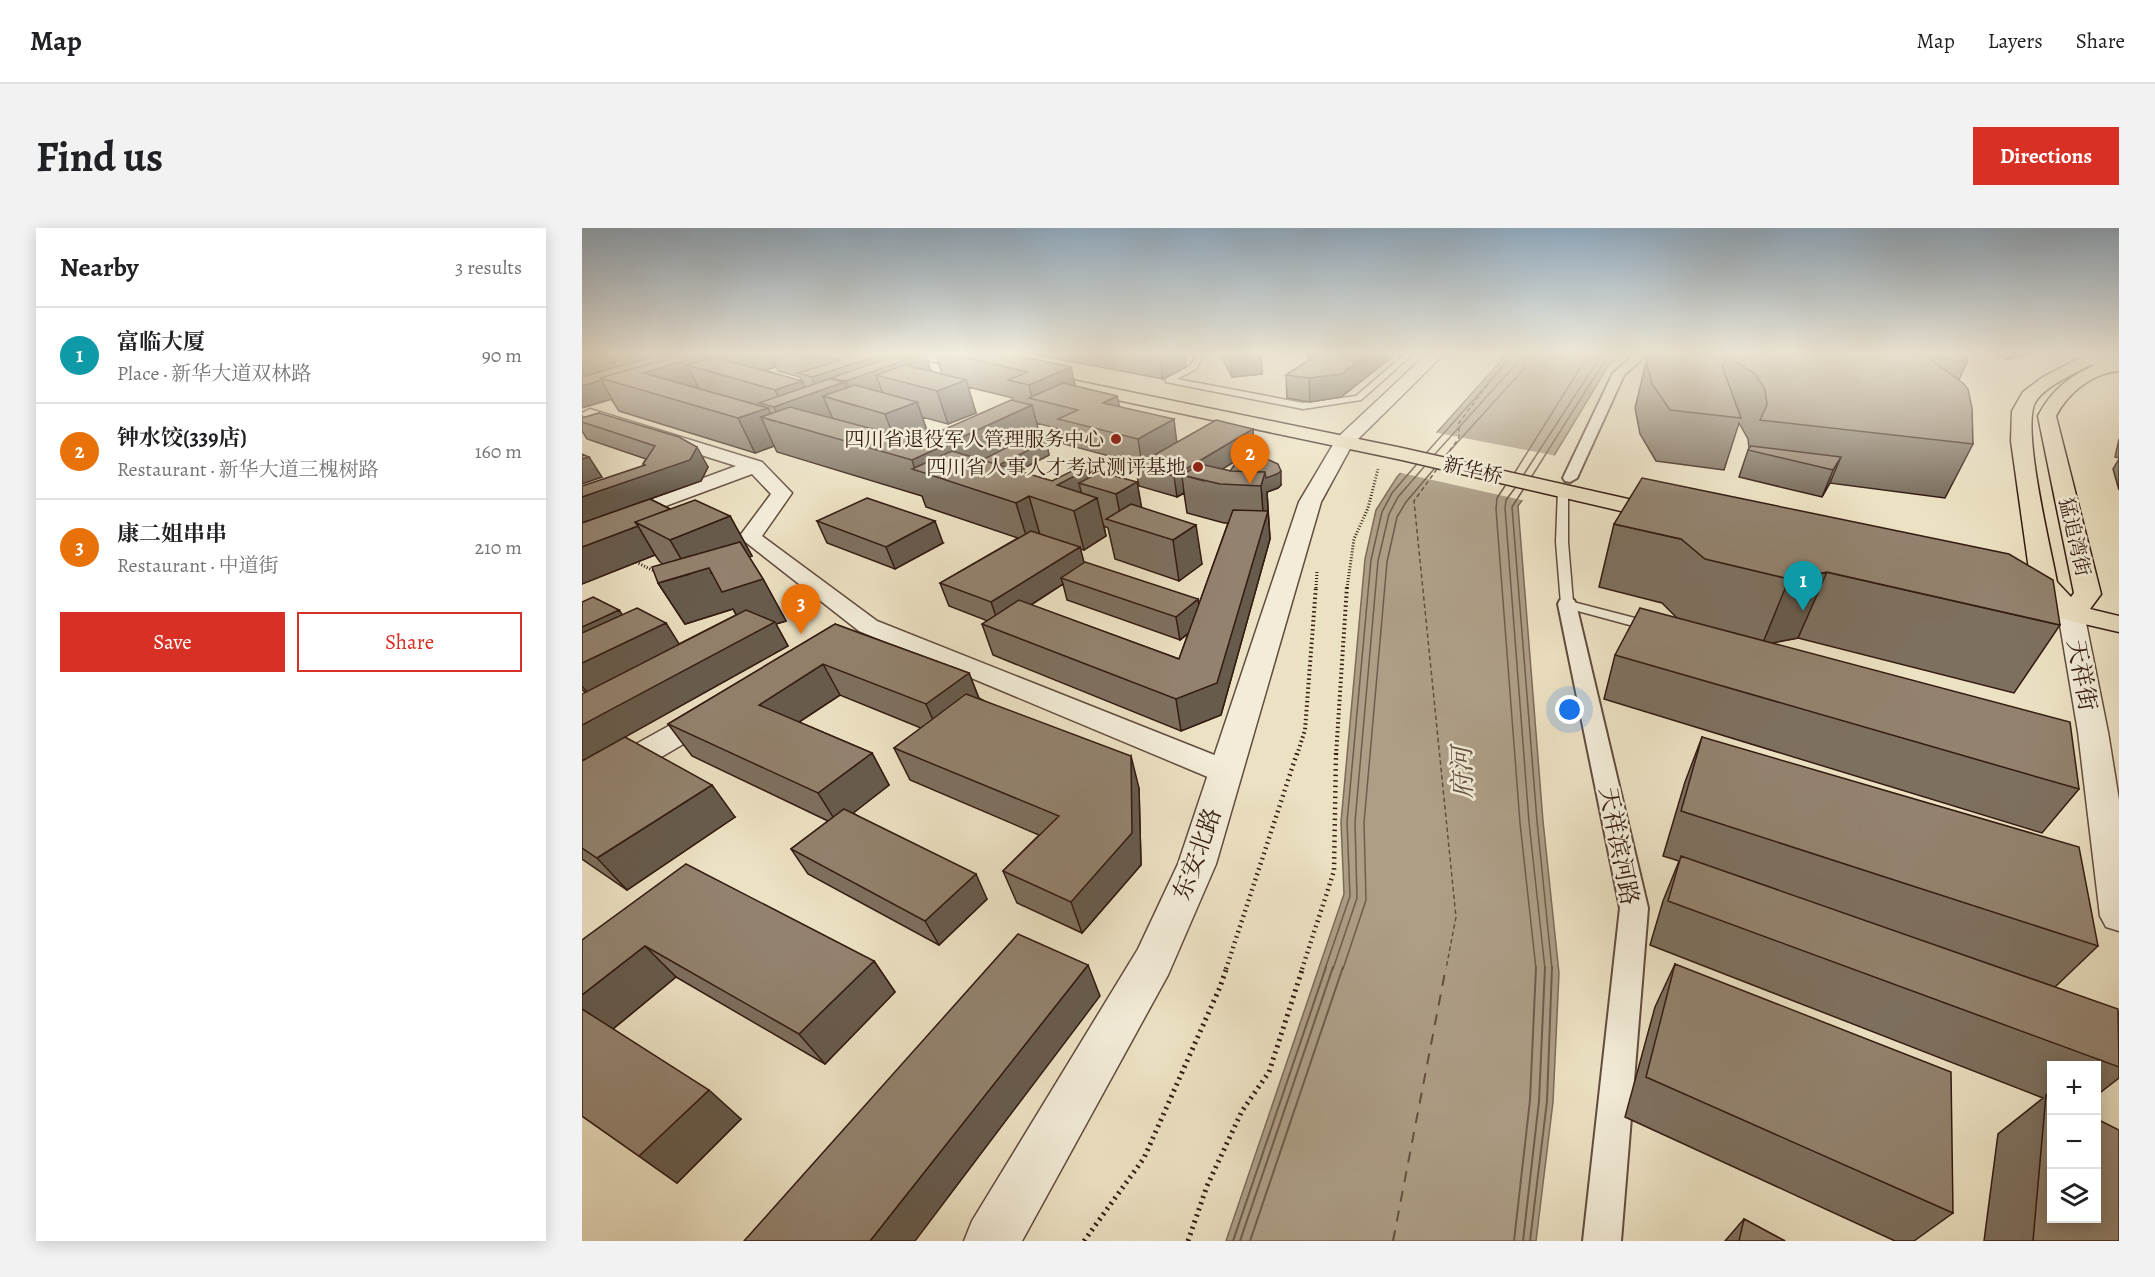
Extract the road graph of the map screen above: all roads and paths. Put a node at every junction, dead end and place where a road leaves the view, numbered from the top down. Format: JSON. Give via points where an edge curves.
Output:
{"nodes":[{"id":1,"x":1180,"y":401,"type":"edge"},
{"id":2,"x":1279,"y":401,"type":"edge"},
{"id":3,"x":1335,"y":401,"type":"edge"},
{"id":4,"x":1386,"y":401,"type":"edge"},
{"id":5,"x":1603,"y":401,"type":"edge"},
{"id":6,"x":2027,"y":401,"type":"edge"},
{"id":7,"x":2054,"y":401,"type":"edge"},
{"id":8,"x":612,"y":406,"type":"edge"},
{"id":9,"x":586,"y":415,"type":"edge"},
{"id":10,"x":1350,"y":436,"type":"junction"},
{"id":11,"x":1403,"y":450,"type":"junction"},
{"id":12,"x":755,"y":466,"type":"junction"},
{"id":13,"x":1556,"y":481,"type":"junction"},
{"id":14,"x":1688,"y":512,"type":"edge"},
{"id":15,"x":582,"y":530,"type":"edge"},
{"id":16,"x":1318,"y":560,"type":"dead end"},
{"id":17,"x":636,"y":562,"type":"dead end"},
{"id":18,"x":664,"y":576,"type":"edge"},
{"id":19,"x":2009,"y":576,"type":"edge"},
{"id":20,"x":2044,"y":584,"type":"junction"},
{"id":21,"x":1990,"y":594,"type":"edge"},
{"id":22,"x":2089,"y":602,"type":"junction"},
{"id":23,"x":1567,"y":604,"type":"junction"},
{"id":24,"x":2119,"y":624,"type":"edge"},
{"id":25,"x":1670,"y":631,"type":"edge"},
{"id":26,"x":735,"y":702,"type":"edge"},
{"id":27,"x":1226,"y":772,"type":"junction"},
{"id":28,"x":582,"y":789,"type":"edge"},
{"id":29,"x":2119,"y":916,"type":"edge"},
{"id":30,"x":992,"y":1241,"type":"edge"},
{"id":31,"x":1084,"y":1241,"type":"edge"},
{"id":32,"x":1188,"y":1241,"type":"edge"},
{"id":33,"x":1602,"y":1241,"type":"edge"}],
"edges":[{"from":1,"to":10,"type":"main road","name":"新华桥"},
{"from":2,"to":3,"type":"lane","via":[[1303,406]]},
{"from":4,"to":10,"type":"street","name":"东安北路"},
{"from":5,"to":13,"type":"street"},
{"from":6,"to":20,"type":"main road","name":"猛追湾街","via":[[2021,411],[2021,441]]},
{"from":7,"to":22,"type":"main road","name":"猛追湾街","via":[[2047,416]]},
{"from":8,"to":9,"type":"street"},
{"from":9,"to":12,"type":"street"},
{"from":10,"to":11,"type":"main road","name":"新华桥"},
{"from":10,"to":27,"type":"street","name":"东安北路","via":[[1311,502]]},
{"from":11,"to":13,"type":"main road","name":"新华桥"},
{"from":11,"to":32,"type":"path","via":[[1379,468],[1354,539],[1339,677],[1334,871],[1269,1072],[1242,1111],[1207,1186]]},
{"from":12,"to":15,"type":"street"},
{"from":12,"to":27,"type":"street","via":[[782,493],[750,537],[857,631]]},
{"from":13,"to":14,"type":"main road","name":"新华桥"},
{"from":13,"to":23,"type":"lane","name":"天祥滨河路"},
{"from":16,"to":31,"type":"path","via":[[1305,730],[1220,987],[1144,1158]]},
{"from":17,"to":18,"type":"path"},
{"from":19,"to":20,"type":"main road"},
{"from":20,"to":22,"type":"main road"},
{"from":21,"to":22,"type":"main road"},
{"from":22,"to":24,"type":"main road"},
{"from":22,"to":29,"type":"street","name":"天祥街","via":[[2087,730]]},
{"from":23,"to":25,"type":"lane"},
{"from":23,"to":33,"type":"street","name":"天祥滨河路","via":[[1634,908]]},
{"from":26,"to":28,"type":"street"},
{"from":27,"to":30,"type":"street","name":"东安北路","via":[[1197,864],[1153,962]]}]}
